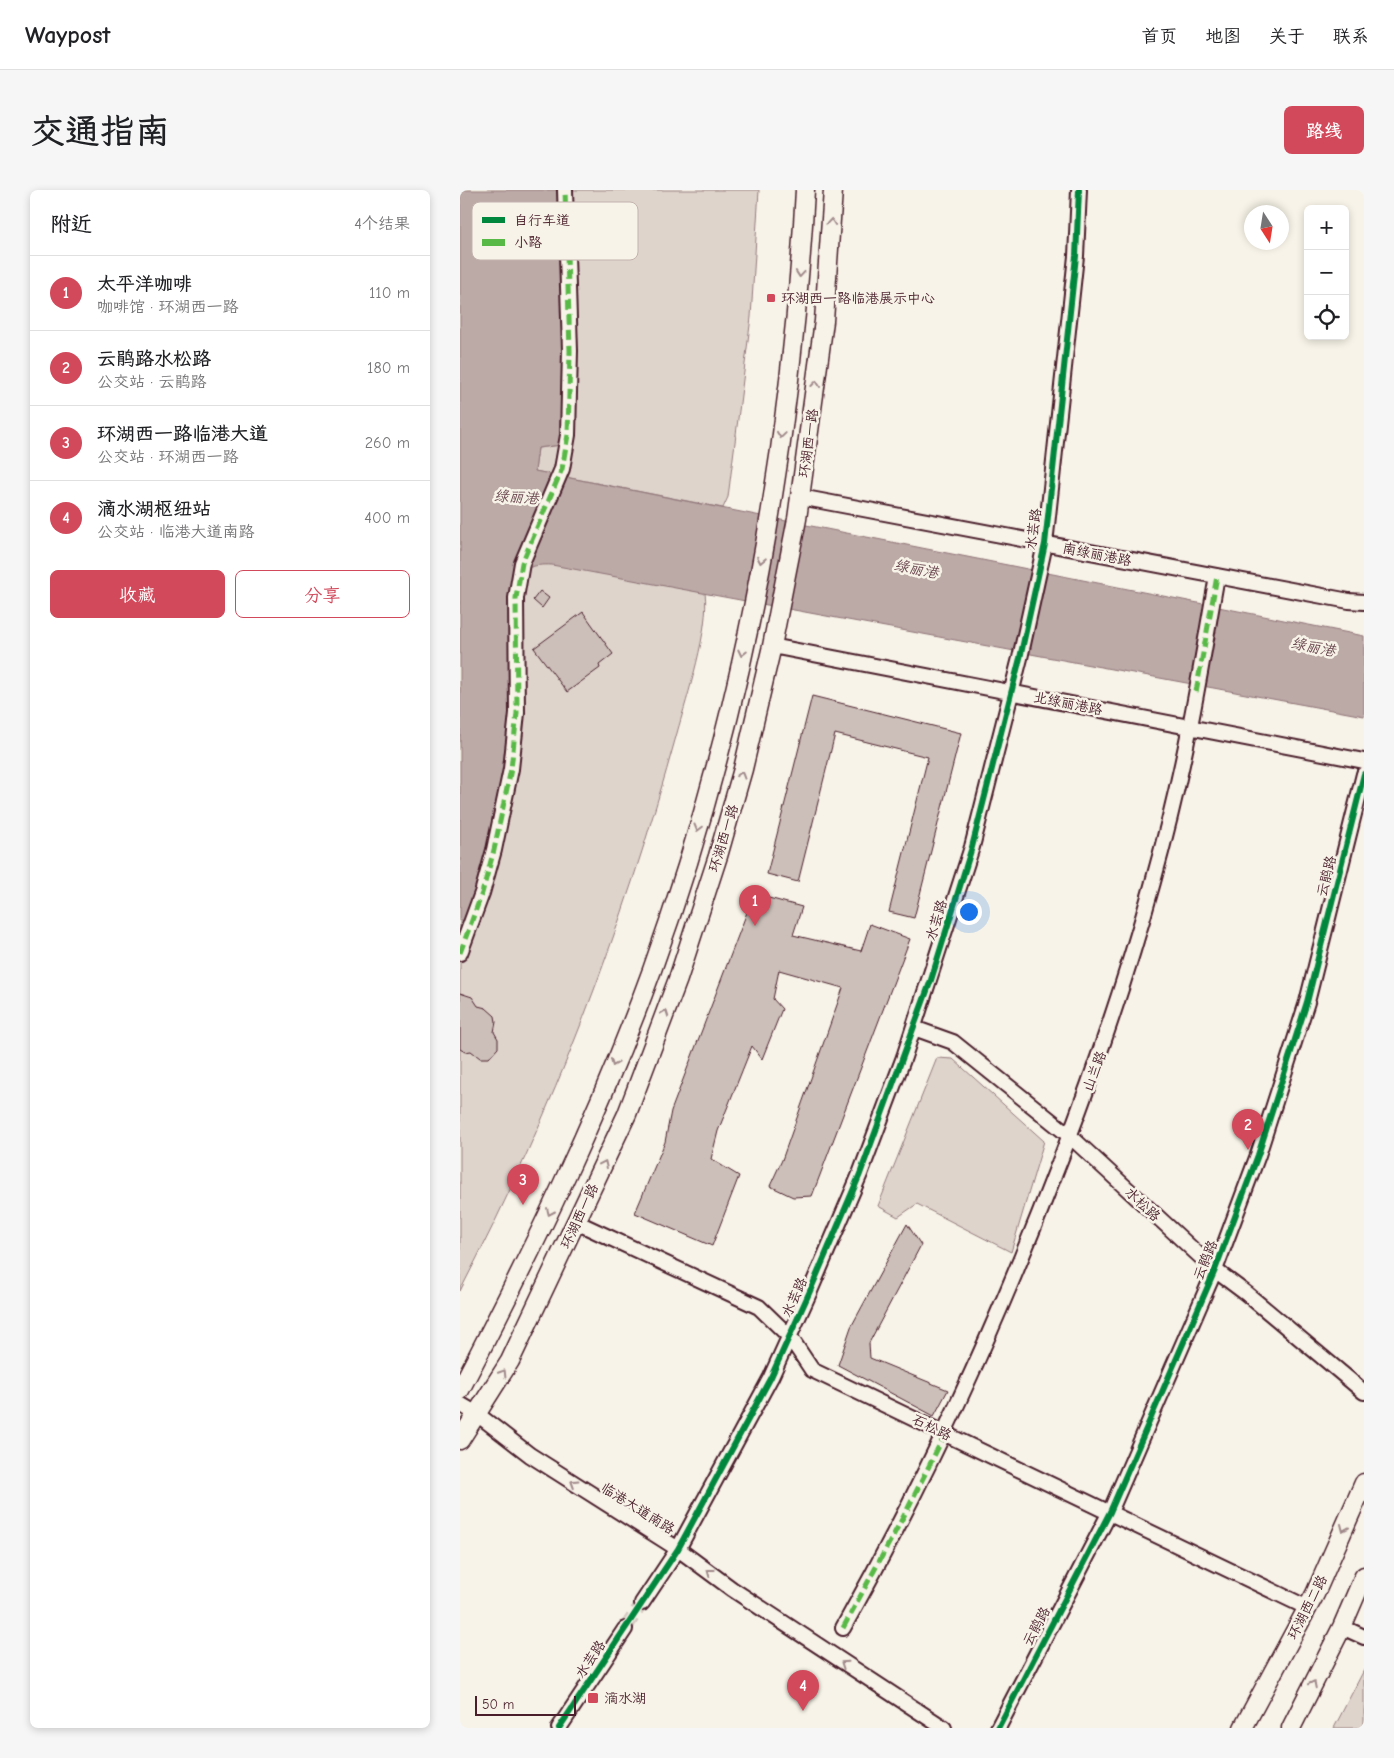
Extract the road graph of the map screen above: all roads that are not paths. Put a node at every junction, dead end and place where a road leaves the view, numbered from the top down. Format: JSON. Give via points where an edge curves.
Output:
{"nodes":[{"id":1,"x":805,"y":190,"type":"edge"},
{"id":2,"x":833,"y":190,"type":"edge"},
{"id":3,"x":1079,"y":190,"type":"edge"},
{"id":4,"x":567,"y":260,"type":"edge"},
{"id":5,"x":800,"y":497,"type":"junction"},
{"id":6,"x":1045,"y":544,"type":"junction"},
{"id":7,"x":1217,"y":576,"type":"junction"},
{"id":8,"x":1364,"y":602,"type":"edge"},
{"id":9,"x":772,"y":646,"type":"junction"},
{"id":10,"x":1010,"y":692,"type":"junction"},
{"id":11,"x":1190,"y":727,"type":"junction"},
{"id":12,"x":1364,"y":761,"type":"edge"},
{"id":13,"x":1364,"y":774,"type":"edge"},
{"id":14,"x":460,"y":953,"type":"edge"},
{"id":15,"x":914,"y":1028,"type":"junction"},
{"id":16,"x":1070,"y":1136,"type":"junction"},
{"id":17,"x":576,"y":1222,"type":"junction"},
{"id":18,"x":1215,"y":1270,"type":"junction"},
{"id":19,"x":790,"y":1337,"type":"junction"},
{"id":20,"x":460,"y":1390,"type":"edge"},
{"id":21,"x":1364,"y":1392,"type":"edge"},
{"id":22,"x":460,"y":1404,"type":"edge"},
{"id":23,"x":477,"y":1414,"type":"junction"},
{"id":24,"x":945,"y":1434,"type":"junction"},
{"id":25,"x":460,"y":1440,"type":"edge"},
{"id":26,"x":1364,"y":1483,"type":"edge"},
{"id":27,"x":1110,"y":1512,"type":"junction"},
{"id":28,"x":678,"y":1549,"type":"junction"},
{"id":29,"x":1364,"y":1576,"type":"edge"},
{"id":30,"x":642,"y":1603,"type":"tunnel mouth"},
{"id":31,"x":1308,"y":1608,"type":"junction"},
{"id":32,"x":1342,"y":1627,"type":"junction"},
{"id":33,"x":843,"y":1628,"type":"dead end"},
{"id":34,"x":625,"y":1629,"type":"tunnel mouth"},
{"id":35,"x":1364,"y":1636,"type":"edge"},
{"id":36,"x":560,"y":1728,"type":"edge"},
{"id":37,"x":944,"y":1728,"type":"edge"},
{"id":38,"x":998,"y":1728,"type":"edge"},
{"id":39,"x":1243,"y":1728,"type":"edge"},
{"id":40,"x":1291,"y":1728,"type":"edge"}],
"edges":[{"from":1,"to":20,"type":"main road","name":"环湖西一路","one_way":true,"via":[[787,397],[770,513],[724,734],[694,845],[651,971],[598,1103],[548,1217]]},
{"from":5,"to":2,"type":"main road","name":"环湖西一路","one_way":true,"via":[[824,321]]},
{"from":3,"to":6,"type":"street","name":"水芸路","via":[[1076,256]]},
{"from":4,"to":14,"type":"street","via":[[568,435],[562,469],[522,563],[516,598],[517,713],[511,769],[488,871]]},
{"from":5,"to":6,"type":"street","name":"南绿丽港路"},
{"from":5,"to":9,"type":"main road","name":"环湖西一路"},
{"from":6,"to":7,"type":"street","name":"南绿丽港路"},
{"from":6,"to":10,"type":"street","name":"水芸路"},
{"from":7,"to":8,"type":"street","name":"南绿丽港路"},
{"from":7,"to":11,"type":"street","name":"山兰路"},
{"from":9,"to":10,"type":"street","name":"北绿丽港路"},
{"from":17,"to":9,"type":"main road","name":"环湖西一路","one_way":true,"via":[[627,1114],[678,979],[743,769]]},
{"from":10,"to":11,"type":"street","name":"北绿丽港路"},
{"from":10,"to":15,"type":"street","name":"水芸路","via":[[972,847]]},
{"from":11,"to":12,"type":"street","name":"北绿丽港路"},
{"from":11,"to":16,"type":"street","name":"山兰路","via":[[1135,944],[1103,1047]]},
{"from":13,"to":18,"type":"street","name":"云鹃路","via":[[1307,1002],[1258,1155]]},
{"from":15,"to":16,"type":"street","name":"水松路","via":[[953,1042]]},
{"from":15,"to":19,"type":"street","name":"水芸路","via":[[860,1174]]},
{"from":16,"to":18,"type":"street","name":"水松路"},
{"from":16,"to":24,"type":"street","name":"山兰路","via":[[1023,1257]]},
{"from":17,"to":19,"type":"street","name":"石松路","via":[[759,1307]]},
{"from":23,"to":17,"type":"main road","name":"环湖西一路","one_way":true,"via":[[510,1362]]},
{"from":18,"to":21,"type":"street","name":"水松路"},
{"from":18,"to":27,"type":"street","name":"云鹃路"},
{"from":19,"to":24,"type":"street","name":"石松路","via":[[812,1370]]},
{"from":19,"to":28,"type":"street","name":"水芸路"},
{"from":22,"to":23,"type":"street","name":"临港大道南路"},
{"from":23,"to":25,"type":"main road","name":"环湖西一路"},
{"from":28,"to":23,"type":"street","name":"临港大道南路","one_way":true,"via":[[530,1455]]},
{"from":24,"to":27,"type":"street","name":"石松路"},
{"from":24,"to":33,"type":"street","name":"山兰路"},
{"from":26,"to":31,"type":"main road","name":"环湖西二路","one_way":true},
{"from":27,"to":31,"type":"street","name":"石松路"},
{"from":27,"to":38,"type":"street","name":"云鹃路"},
{"from":28,"to":30,"type":"street","name":"水芸路"},
{"from":37,"to":28,"type":"street","name":"临港大道南路","one_way":true,"via":[[732,1589]]},
{"from":29,"to":32,"type":"main road"},
{"from":31,"to":39,"type":"main road","name":"环湖西二路"},
{"from":32,"to":35,"type":"street"},
{"from":40,"to":32,"type":"main road","one_way":true},
{"from":34,"to":36,"type":"street","name":"水芸路"}]}
